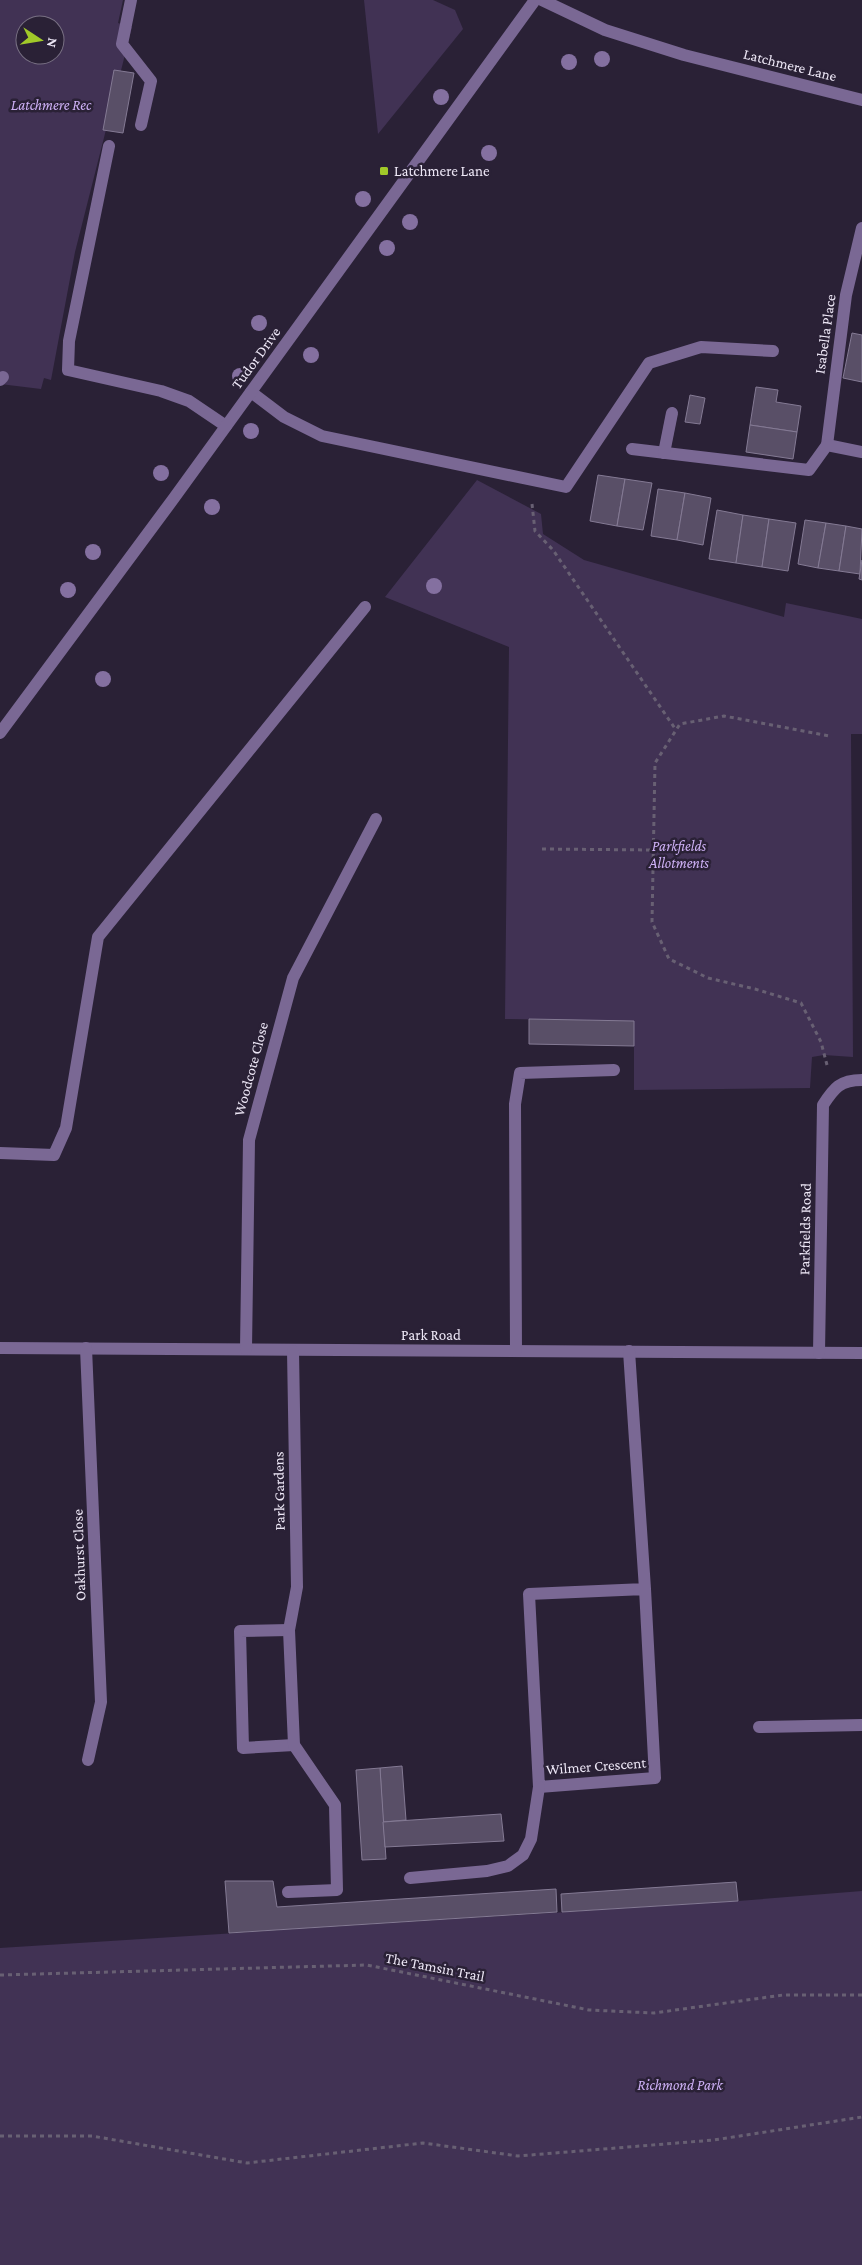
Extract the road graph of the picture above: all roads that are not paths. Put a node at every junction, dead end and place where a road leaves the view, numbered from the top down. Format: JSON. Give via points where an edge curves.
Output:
{"nodes":[{"id":1,"x":132,"y":0,"type":"edge"},
{"id":2,"x":534,"y":0,"type":"edge"},
{"id":3,"x":542,"y":0,"type":"edge"},
{"id":4,"x":862,"y":100,"type":"edge"},
{"id":5,"x":142,"y":125,"type":"dead end"},
{"id":6,"x":109,"y":146,"type":"dead end"},
{"id":7,"x":862,"y":228,"type":"edge"},
{"id":8,"x":773,"y":351,"type":"dead end"},
{"id":9,"x":251,"y":392,"type":"junction"},
{"id":10,"x":672,"y":413,"type":"dead end"},
{"id":11,"x":226,"y":426,"type":"junction"},
{"id":12,"x":827,"y":446,"type":"junction"},
{"id":13,"x":632,"y":449,"type":"dead end"},
{"id":14,"x":862,"y":452,"type":"edge"},
{"id":15,"x":664,"y":453,"type":"junction"},
{"id":16,"x":365,"y":608,"type":"dead end"},
{"id":17,"x":0,"y":733,"type":"edge"},
{"id":18,"x":376,"y":819,"type":"dead end"},
{"id":19,"x":614,"y":1070,"type":"dead end"},
{"id":20,"x":862,"y":1080,"type":"edge"},
{"id":21,"x":0,"y":1153,"type":"edge"},
{"id":22,"x":0,"y":1348,"type":"edge"},
{"id":23,"x":86,"y":1348,"type":"junction"},
{"id":24,"x":246,"y":1350,"type":"junction"},
{"id":25,"x":293,"y":1351,"type":"junction"},
{"id":26,"x":516,"y":1351,"type":"junction"},
{"id":27,"x":629,"y":1351,"type":"junction"},
{"id":28,"x":819,"y":1353,"type":"junction"},
{"id":29,"x":862,"y":1353,"type":"edge"},
{"id":30,"x":645,"y":1589,"type":"junction"},
{"id":31,"x":289,"y":1630,"type":"junction"},
{"id":32,"x":862,"y":1724,"type":"edge"},
{"id":33,"x":759,"y":1727,"type":"dead end"},
{"id":34,"x":294,"y":1745,"type":"junction"},
{"id":35,"x":88,"y":1760,"type":"dead end"},
{"id":36,"x":539,"y":1787,"type":"junction"},
{"id":37,"x":410,"y":1878,"type":"dead end"},
{"id":38,"x":288,"y":1892,"type":"dead end"}],
"edges":[{"from":1,"to":5,"type":"street","via":[[122,44],[151,81]]},
{"from":2,"to":9,"type":"street","name":"Tudor Drive"},
{"from":3,"to":4,"type":"street","name":"Latchmere Lane","via":[[606,30],[684,55]]},
{"from":6,"to":11,"type":"street","via":[[69,341],[68,370],[190,401]]},
{"from":7,"to":12,"type":"street","name":"Isabella Place","via":[[846,295]]},
{"from":8,"to":9,"type":"street","via":[[701,348],[649,363],[566,487],[322,436],[284,417]]},
{"from":9,"to":11,"type":"street","name":"Tudor Drive"},
{"from":10,"to":15,"type":"street"},
{"from":11,"to":17,"type":"street","name":"Tudor Drive"},
{"from":12,"to":14,"type":"street"},
{"from":12,"to":15,"type":"street","name":"Isabella Place","via":[[809,470]]},
{"from":13,"to":15,"type":"street","name":"Isabella Place"},
{"from":16,"to":21,"type":"street","via":[[98,937],[66,1128],[54,1155]]},
{"from":18,"to":24,"type":"street","name":"Woodcote Close","via":[[293,978],[249,1140]]},
{"from":19,"to":26,"type":"street","via":[[520,1074],[514,1104]]},
{"from":20,"to":28,"type":"street","name":"Parkfields Road","via":[[848,1080],[832,1090],[823,1105]]},
{"from":22,"to":23,"type":"street","name":"Park Road"},
{"from":23,"to":24,"type":"street","name":"Park Road"},
{"from":23,"to":35,"type":"street","name":"Oakhurst Close","via":[[100,1702]]},
{"from":24,"to":25,"type":"street","name":"Park Road"},
{"from":25,"to":26,"type":"street","name":"Park Road"},
{"from":25,"to":31,"type":"street","name":"Park Gardens","via":[[297,1587]]},
{"from":26,"to":27,"type":"street","name":"Park Road"},
{"from":27,"to":28,"type":"street","name":"Park Road"},
{"from":27,"to":30,"type":"street","name":"Wilmer Crescent"},
{"from":28,"to":29,"type":"street","name":"Park Road"},
{"from":30,"to":36,"type":"street","name":"Wilmer Crescent","via":[[655,1778]]},
{"from":30,"to":36,"type":"street","name":"Wilmer Crescent","via":[[529,1594]]},
{"from":31,"to":34,"type":"street","name":"Park Gardens"},
{"from":31,"to":34,"type":"street","via":[[240,1631],[243,1748]]},
{"from":32,"to":33,"type":"street"},
{"from":34,"to":38,"type":"street","via":[[335,1805],[337,1890]]},
{"from":36,"to":37,"type":"street","via":[[531,1839],[523,1855],[508,1866]]}]}
